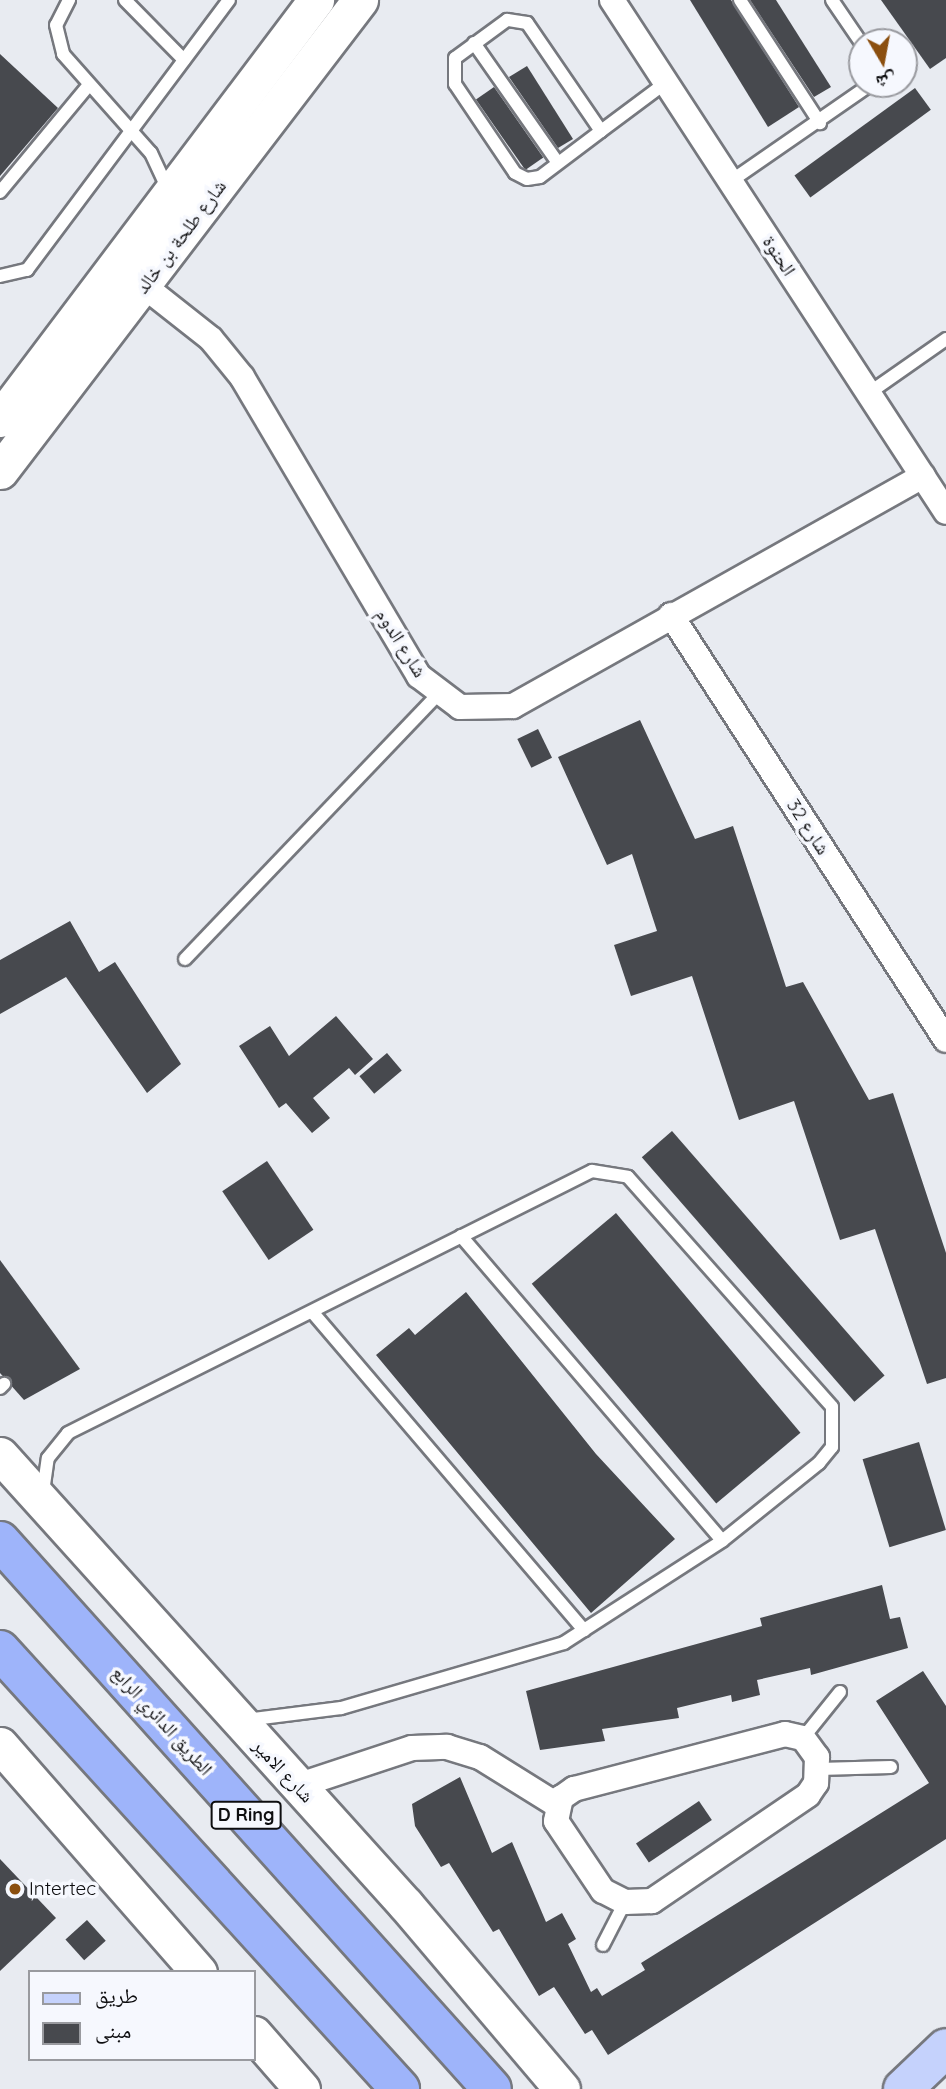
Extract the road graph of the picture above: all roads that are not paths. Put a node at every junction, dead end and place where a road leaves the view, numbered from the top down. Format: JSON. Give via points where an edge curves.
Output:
{"nodes":[{"id":1,"x":69,"y":0,"type":"edge"},
{"id":2,"x":229,"y":0,"type":"edge"},
{"id":3,"x":316,"y":0,"type":"edge"},
{"id":4,"x":360,"y":0,"type":"edge"},
{"id":5,"x":612,"y":0,"type":"edge"},
{"id":6,"x":740,"y":0,"type":"edge"},
{"id":7,"x":832,"y":0,"type":"edge"},
{"id":8,"x":128,"y":6,"type":"edge"},
{"id":9,"x":851,"y":28,"type":"edge"},
{"id":10,"x":474,"y":43,"type":"junction"},
{"id":11,"x":184,"y":60,"type":"junction"},
{"id":12,"x":664,"y":83,"type":"junction"},
{"id":13,"x":89,"y":86,"type":"junction"},
{"id":14,"x":853,"y":98,"type":"edge"},
{"id":15,"x":820,"y":123,"type":"junction"},
{"id":16,"x":601,"y":131,"type":"junction"},
{"id":17,"x":131,"y":132,"type":"junction"},
{"id":18,"x":558,"y":163,"type":"junction"},
{"id":19,"x":731,"y":181,"type":"junction"},
{"id":20,"x":0,"y":192,"type":"edge"},
{"id":21,"x":168,"y":201,"type":"junction"},
{"id":22,"x":0,"y":276,"type":"edge"},
{"id":23,"x":144,"y":286,"type":"junction"},
{"id":24,"x":946,"y":339,"type":"edge"},
{"id":25,"x":869,"y":393,"type":"junction"},
{"id":26,"x":0,"y":419,"type":"edge"},
{"id":27,"x":0,"y":471,"type":"edge"},
{"id":28,"x":923,"y":476,"type":"junction"},
{"id":29,"x":946,"y":512,"type":"edge"},
{"id":30,"x":671,"y":615,"type":"junction"},
{"id":31,"x":437,"y":695,"type":"junction"},
{"id":32,"x":185,"y":959,"type":"dead end"},
{"id":33,"x":946,"y":1040,"type":"edge"},
{"id":34,"x":461,"y":1236,"type":"junction"},
{"id":35,"x":314,"y":1314,"type":"junction"},
{"id":36,"x":0,"y":1455,"type":"edge"},
{"id":37,"x":43,"y":1507,"type":"junction"},
{"id":38,"x":0,"y":1541,"type":"edge"},
{"id":39,"x":722,"y":1541,"type":"junction"},
{"id":40,"x":584,"y":1630,"type":"junction"},
{"id":41,"x":0,"y":1650,"type":"edge"},
{"id":42,"x":839,"y":1692,"type":"dead end"},
{"id":43,"x":235,"y":1720,"type":"junction"},
{"id":44,"x":803,"y":1738,"type":"junction"},
{"id":45,"x":0,"y":1745,"type":"edge"},
{"id":46,"x":891,"y":1767,"type":"dead end"},
{"id":47,"x":819,"y":1769,"type":"junction"},
{"id":48,"x":298,"y":1786,"type":"junction"},
{"id":49,"x":557,"y":1805,"type":"junction"},
{"id":50,"x":625,"y":1902,"type":"junction"},
{"id":51,"x":603,"y":1945,"type":"dead end"},
{"id":52,"x":197,"y":1970,"type":"edge"},
{"id":53,"x":256,"y":2036,"type":"edge"},
{"id":54,"x":946,"y":2048,"type":"edge"},
{"id":55,"x":302,"y":2089,"type":"edge"},
{"id":56,"x":400,"y":2089,"type":"edge"},
{"id":57,"x":492,"y":2089,"type":"edge"},
{"id":58,"x":562,"y":2089,"type":"edge"},
{"id":59,"x":903,"y":2089,"type":"edge"}],
"edges":[{"from":1,"to":13,"type":"lane","via":[[59,11],[58,41]]},
{"from":2,"to":11,"type":"lane"},
{"from":3,"to":21,"type":"main road","name":"شارع طلحة بن خالد"},
{"from":4,"to":23,"type":"main road","name":"شارع طلحة بن خالد"},
{"from":5,"to":12,"type":"street","name":"الحنوة"},
{"from":6,"to":15,"type":"lane"},
{"from":7,"to":9,"type":"lane"},
{"from":8,"to":11,"type":"lane"},
{"from":10,"to":16,"type":"lane","via":[[508,20],[527,23]]},
{"from":10,"to":18,"type":"lane"},
{"from":10,"to":18,"type":"lane","via":[[455,58],[452,75],[515,173],[534,178]]},
{"from":11,"to":17,"type":"lane"},
{"from":12,"to":16,"type":"lane"},
{"from":12,"to":19,"type":"street","name":"الحنوة"},
{"from":13,"to":17,"type":"lane"},
{"from":13,"to":20,"type":"lane"},
{"from":14,"to":15,"type":"lane"},
{"from":15,"to":19,"type":"lane"},
{"from":16,"to":18,"type":"lane"},
{"from":17,"to":21,"type":"lane","via":[[162,170]]},
{"from":17,"to":22,"type":"lane","via":[[27,270]]},
{"from":19,"to":25,"type":"street","name":"الحنوة"},
{"from":21,"to":26,"type":"main road","name":"شارع طلحة بن خالد"},
{"from":23,"to":27,"type":"main road","name":"شارع طلحة بن خالد"},
{"from":23,"to":31,"type":"street","name":"شارع الدوم","via":[[211,339],[242,377],[419,676]]},
{"from":24,"to":25,"type":"lane"},
{"from":25,"to":28,"type":"street","name":"الحنوة"},
{"from":28,"to":29,"type":"street","name":"الحنوة"},
{"from":28,"to":30,"type":"street","name":"شارع الدوم"},
{"from":30,"to":31,"type":"street","name":"شارع الدوم","via":[[513,706],[487,711]]},
{"from":30,"to":33,"type":"street","name":"شارع 32"},
{"from":31,"to":32,"type":"lane"},
{"from":34,"to":35,"type":"lane"},
{"from":34,"to":39,"type":"lane"},
{"from":34,"to":39,"type":"lane","via":[[592,1171],[612,1170],[644,1194],[820,1388],[832,1408],[832,1447]]},
{"from":35,"to":37,"type":"lane","via":[[68,1433],[48,1458]]},
{"from":35,"to":40,"type":"lane"},
{"from":36,"to":37,"type":"main road","name":"شارع الامير"},
{"from":37,"to":43,"type":"main road","name":"شارع الامير"},
{"from":38,"to":57,"type":"highway","name":"الطريق الدائري الرابع","number":"D Ring"},
{"from":39,"to":40,"type":"lane"},
{"from":40,"to":43,"type":"lane","via":[[401,1693],[309,1715]]},
{"from":41,"to":56,"type":"highway"},
{"from":42,"to":44,"type":"lane"},
{"from":43,"to":48,"type":"main road","name":"شارع الامير"},
{"from":44,"to":47,"type":"street"},
{"from":44,"to":49,"type":"street","via":[[765,1737],[566,1792]]},
{"from":45,"to":52,"type":"main road"},
{"from":46,"to":47,"type":"lane"},
{"from":47,"to":50,"type":"street","via":[[796,1805],[665,1894]]},
{"from":48,"to":49,"type":"street","via":[[412,1748],[447,1747],[480,1757]]},
{"from":48,"to":58,"type":"main road","name":"شارع الامير"},
{"from":49,"to":50,"type":"street","via":[[559,1828],[594,1881]]},
{"from":50,"to":51,"type":"lane"},
{"from":53,"to":55,"type":"main road"},
{"from":54,"to":59,"type":"main road"}]}
